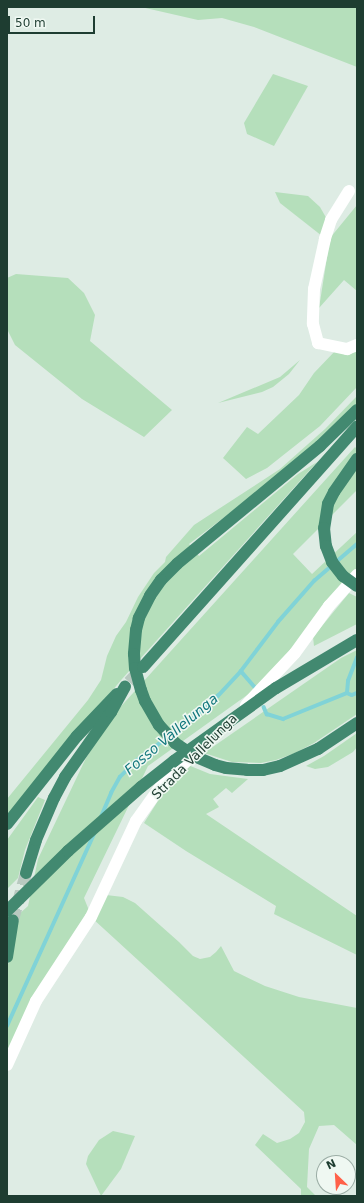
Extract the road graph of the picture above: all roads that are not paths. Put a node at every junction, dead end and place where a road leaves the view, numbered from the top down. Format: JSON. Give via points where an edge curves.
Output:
{"nodes":[{"id":1,"x":349,"y":191,"type":"dead end"},
{"id":2,"x":357,"y":345,"type":"edge"},
{"id":3,"x":357,"y":410,"type":"edge"},
{"id":4,"x":357,"y":427,"type":"edge"},
{"id":5,"x":357,"y":460,"type":"edge"},
{"id":6,"x":357,"y":576,"type":"edge"},
{"id":7,"x":357,"y":586,"type":"edge"},
{"id":8,"x":357,"y":640,"type":"edge"},
{"id":9,"x":143,"y":667,"type":"tunnel mouth"},
{"id":10,"x":357,"y":723,"type":"edge"},
{"id":11,"x":7,"y":824,"type":"edge"},
{"id":12,"x":26,"y":873,"type":"tunnel mouth"},
{"id":13,"x":10,"y":915,"type":"edge"},
{"id":14,"x":7,"y":957,"type":"edge"},
{"id":15,"x":7,"y":1065,"type":"edge"}],
"edges":[{"from":1,"to":2,"type":"street","via":[[331,220],[325,239],[314,289],[313,324],[318,343],[347,349]]},
{"from":3,"to":10,"type":"highway","via":[[320,446],[161,580],[139,618],[135,642],[135,668],[152,714],[174,743],[204,761],[226,768],[263,770],[280,766],[318,749]]},
{"from":4,"to":9,"type":"highway"},
{"from":5,"to":7,"type":"highway","via":[[328,504],[324,528],[326,546],[332,562],[343,576]]},
{"from":6,"to":15,"type":"street","name":"Strada Vallelunga","via":[[329,606],[296,653],[161,786],[136,821],[91,917],[36,1002]]},
{"from":8,"to":13,"type":"highway","via":[[242,712],[147,782],[68,851]]},
{"from":11,"to":12,"type":"highway","via":[[77,736],[127,685],[65,777],[36,840]]},
{"from":13,"to":14,"type":"highway"}]}
